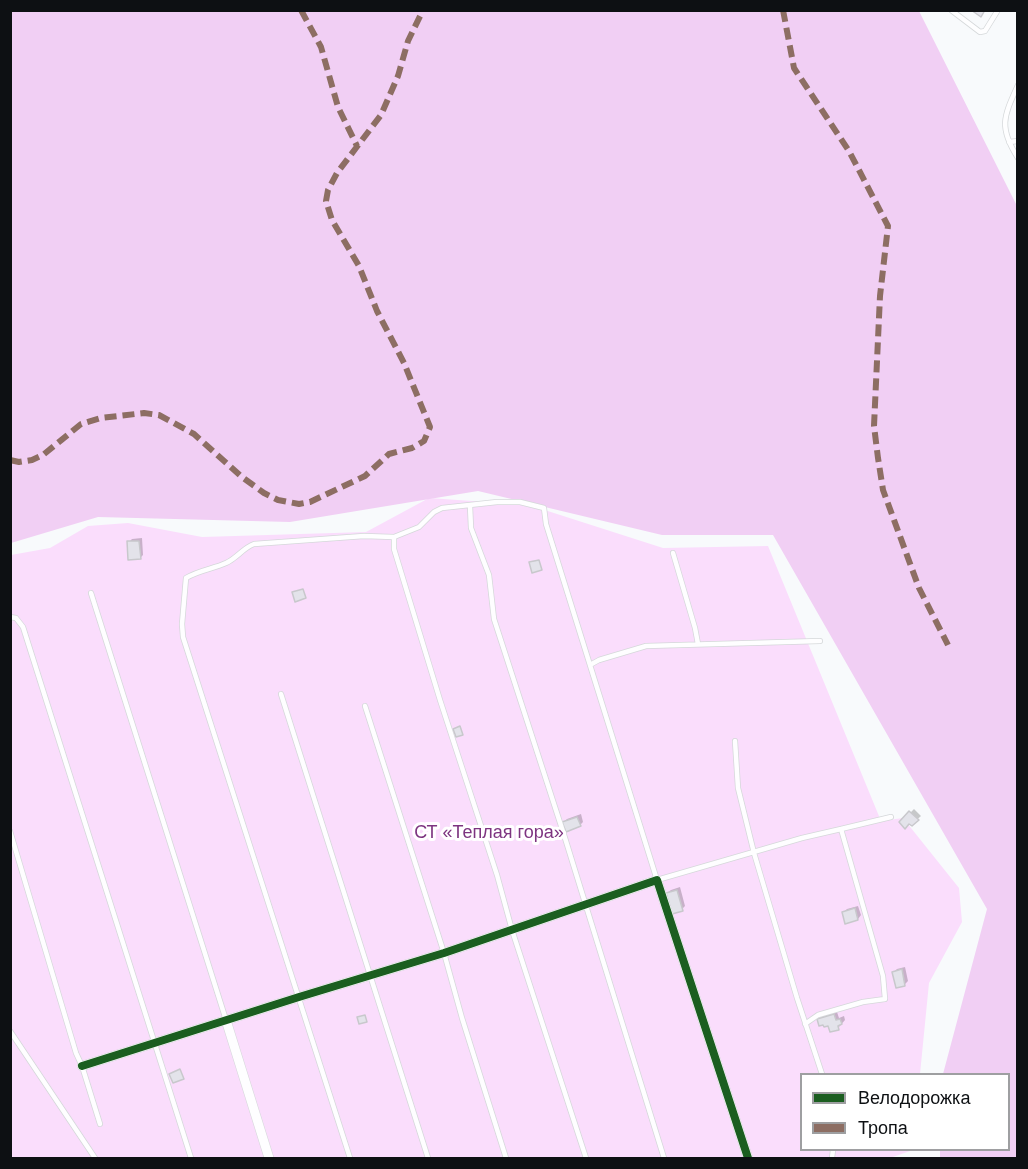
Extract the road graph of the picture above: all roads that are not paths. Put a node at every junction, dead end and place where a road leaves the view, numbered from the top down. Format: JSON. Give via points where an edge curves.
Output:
{"nodes":[{"id":1,"x":951,"y":10,"type":"edge"},
{"id":2,"x":998,"y":10,"type":"edge"},
{"id":3,"x":1017,"y":85,"type":"edge"},
{"id":4,"x":1017,"y":141,"type":"edge"},
{"id":5,"x":1008,"y":142,"type":"junction"},
{"id":6,"x":1017,"y":158,"type":"edge"},
{"id":7,"x":470,"y":506,"type":"junction"},
{"id":8,"x":394,"y":537,"type":"junction"},
{"id":9,"x":673,"y":553,"type":"dead end"},
{"id":10,"x":91,"y":593,"type":"dead end"},
{"id":11,"x":10,"y":616,"type":"edge"},
{"id":12,"x":820,"y":641,"type":"dead end"},
{"id":13,"x":698,"y":644,"type":"junction"},
{"id":14,"x":590,"y":665,"type":"junction"},
{"id":15,"x":281,"y":694,"type":"dead end"},
{"id":16,"x":365,"y":706,"type":"dead end"},
{"id":17,"x":735,"y":741,"type":"dead end"},
{"id":18,"x":891,"y":817,"type":"dead end"},
{"id":19,"x":841,"y":829,"type":"junction"},
{"id":20,"x":10,"y":831,"type":"edge"},
{"id":21,"x":754,"y":853,"type":"junction"},
{"id":22,"x":657,"y":880,"type":"junction"},
{"id":23,"x":585,"y":905,"type":"junction"},
{"id":24,"x":512,"y":930,"type":"junction"},
{"id":25,"x":444,"y":953,"type":"junction"},
{"id":26,"x":371,"y":975,"type":"junction"},
{"id":27,"x":299,"y":997,"type":"junction"},
{"id":28,"x":226,"y":1020,"type":"junction"},
{"id":29,"x":805,"y":1024,"type":"junction"},
{"id":30,"x":10,"y":1031,"type":"edge"},
{"id":31,"x":154,"y":1043,"type":"junction"},
{"id":32,"x":82,"y":1066,"type":"junction"},
{"id":33,"x":822,"y":1073,"type":"edge"},
{"id":34,"x":100,"y":1124,"type":"dead end"},
{"id":35,"x":94,"y":1158,"type":"edge"},
{"id":36,"x":191,"y":1158,"type":"edge"},
{"id":37,"x":269,"y":1158,"type":"edge"},
{"id":38,"x":350,"y":1158,"type":"edge"},
{"id":39,"x":428,"y":1158,"type":"edge"},
{"id":40,"x":506,"y":1158,"type":"edge"},
{"id":41,"x":586,"y":1158,"type":"edge"},
{"id":42,"x":664,"y":1158,"type":"edge"},
{"id":43,"x":748,"y":1158,"type":"edge"}],
"edges":[{"from":1,"to":2,"type":"lane","via":[[985,32]]},
{"from":3,"to":5,"type":"lane","via":[[1004,127]]},
{"from":4,"to":5,"type":"lane"},
{"from":5,"to":6,"type":"lane"},
{"from":7,"to":8,"type":"lane","via":[[442,508],[419,527]]},
{"from":7,"to":14,"type":"lane","via":[[520,502],[544,508]]},
{"from":7,"to":23,"type":"lane","via":[[471,528],[489,575],[494,620]]},
{"from":8,"to":24,"type":"lane","via":[[394,549]]},
{"from":8,"to":27,"type":"lane","via":[[254,544],[235,558],[186,578],[183,637]]},
{"from":9,"to":13,"type":"lane"},
{"from":10,"to":28,"type":"lane"},
{"from":11,"to":31,"type":"lane","via":[[23,627]]},
{"from":12,"to":13,"type":"lane"},
{"from":13,"to":14,"type":"lane","via":[[646,646]]},
{"from":14,"to":22,"type":"lane"},
{"from":15,"to":26,"type":"lane"},
{"from":16,"to":25,"type":"lane"},
{"from":17,"to":21,"type":"lane","via":[[738,788]]},
{"from":18,"to":19,"type":"lane"},
{"from":19,"to":21,"type":"lane"},
{"from":19,"to":29,"type":"lane","via":[[883,976],[885,999],[818,1015]]},
{"from":20,"to":32,"type":"lane"},
{"from":21,"to":22,"type":"lane"},
{"from":21,"to":29,"type":"lane"},
{"from":22,"to":23,"type":"street"},
{"from":22,"to":43,"type":"street"},
{"from":23,"to":24,"type":"street"},
{"from":23,"to":42,"type":"lane"},
{"from":24,"to":25,"type":"street"},
{"from":24,"to":41,"type":"lane"},
{"from":25,"to":26,"type":"street"},
{"from":25,"to":40,"type":"lane"},
{"from":26,"to":27,"type":"street"},
{"from":26,"to":39,"type":"lane"},
{"from":27,"to":28,"type":"street"},
{"from":27,"to":38,"type":"lane"},
{"from":28,"to":31,"type":"street"},
{"from":28,"to":37,"type":"street"},
{"from":29,"to":33,"type":"lane"},
{"from":30,"to":35,"type":"lane"},
{"from":31,"to":32,"type":"street"},
{"from":31,"to":36,"type":"lane"},
{"from":32,"to":34,"type":"lane"}]}
